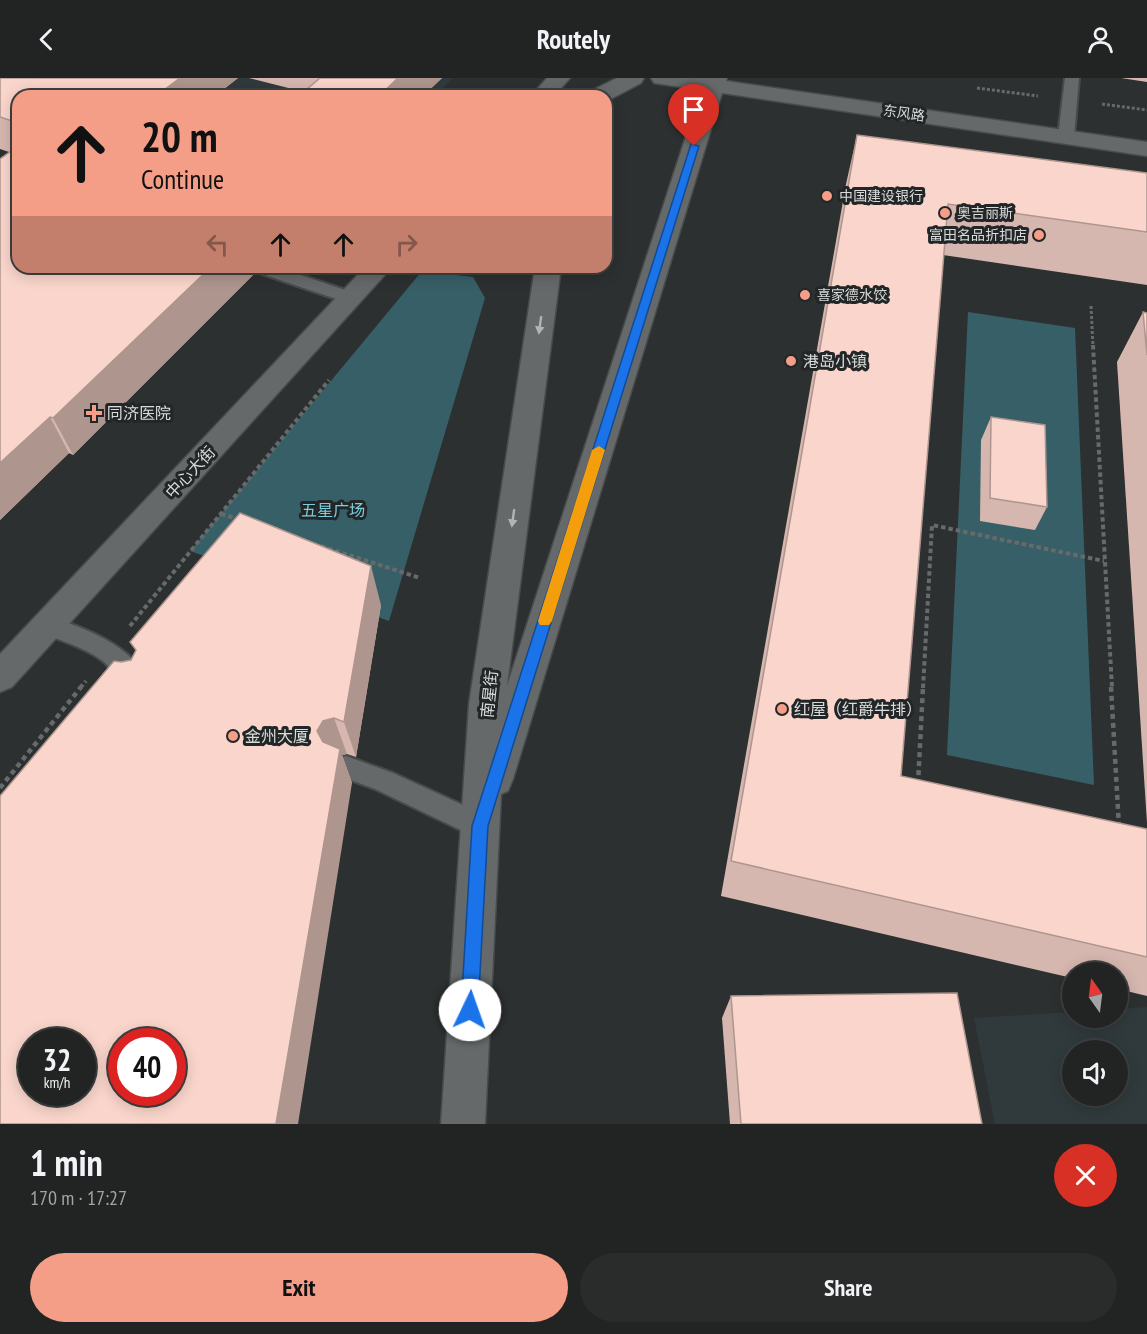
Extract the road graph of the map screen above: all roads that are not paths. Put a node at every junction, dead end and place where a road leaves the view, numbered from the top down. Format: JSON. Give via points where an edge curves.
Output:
{"nodes":[{"id":1,"x":560,"y":78,"type":"edge"},
{"id":2,"x":633,"y":78,"type":"edge"},
{"id":3,"x":662,"y":78,"type":"edge"},
{"id":4,"x":1072,"y":78,"type":"edge"},
{"id":5,"x":714,"y":82,"type":"edge"},
{"id":6,"x":548,"y":90,"type":"edge"},
{"id":7,"x":610,"y":90,"type":"edge"},
{"id":8,"x":1066,"y":137,"type":"junction"},
{"id":9,"x":1147,"y":149,"type":"edge"},
{"id":10,"x":277,"y":273,"type":"edge"},
{"id":11,"x":374,"y":273,"type":"edge"},
{"id":12,"x":547,"y":273,"type":"edge"},
{"id":13,"x":351,"y":298,"type":"junction"},
{"id":14,"x":48,"y":625,"type":"junction"},
{"id":15,"x":0,"y":678,"type":"edge"},
{"id":16,"x":144,"y":689,"type":"edge"},
{"id":17,"x":346,"y":766,"type":"dead end"},
{"id":18,"x":480,"y":826,"type":"junction"},
{"id":19,"x":463,"y":1124,"type":"edge"}],
"edges":[{"from":1,"to":6,"type":"street"},
{"from":2,"to":7,"type":"street"},
{"from":3,"to":5,"type":"street","name":"东风路"},
{"from":4,"to":8,"type":"lane"},
{"from":5,"to":8,"type":"street","name":"东风路"},
{"from":5,"to":18,"type":"street"},
{"from":8,"to":9,"type":"street","name":"东风路"},
{"from":10,"to":13,"type":"lane"},
{"from":11,"to":13,"type":"street","name":"中心大街"},
{"from":12,"to":18,"type":"street","name":"南星街","one_way":true,"via":[[487,704]]},
{"from":13,"to":14,"type":"street","name":"中心大街"},
{"from":14,"to":15,"type":"street","name":"中心大街"},
{"from":14,"to":16,"type":"lane","via":[[109,652]]},
{"from":17,"to":18,"type":"lane"},
{"from":18,"to":19,"type":"street","name":"南星街"}]}
